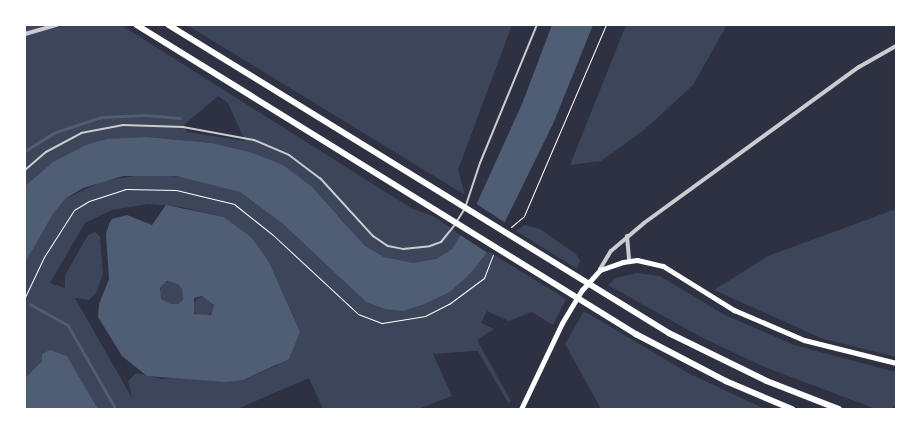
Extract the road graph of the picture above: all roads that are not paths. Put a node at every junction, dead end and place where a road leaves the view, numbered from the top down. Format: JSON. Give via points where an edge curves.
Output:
{"nodes":[{"id":1,"x":57,"y":25,"type":"edge"},
{"id":2,"x":137,"y":25,"type":"edge"},
{"id":3,"x":169,"y":25,"type":"edge"},
{"id":4,"x":537,"y":25,"type":"edge"},
{"id":5,"x":25,"y":34,"type":"edge"},
{"id":6,"x":896,"y":46,"type":"edge"},
{"id":7,"x":25,"y":170,"type":"edge"},
{"id":8,"x":627,"y":236,"type":"junction"},
{"id":9,"x":629,"y":261,"type":"junction"},
{"id":10,"x":600,"y":270,"type":"junction"},
{"id":11,"x":896,"y":363,"type":"edge"},
{"id":12,"x":522,"y":409,"type":"edge"},
{"id":13,"x":792,"y":409,"type":"edge"},
{"id":14,"x":839,"y":409,"type":"edge"}],
"edges":[{"from":1,"to":5,"type":"street"},
{"from":2,"to":13,"type":"highway","via":[[587,304],[687,362]]},
{"from":3,"to":14,"type":"highway","via":[[695,347],[767,381]]},
{"from":4,"to":7,"type":"lane","via":[[480,163],[469,201],[450,232],[441,242],[430,246],[403,249],[388,246],[373,236],[320,178],[289,155],[254,140],[214,131],[147,125],[104,127],[81,133],[46,152]]},
{"from":6,"to":8,"type":"street","via":[[859,67]]},
{"from":8,"to":9,"type":"street"},
{"from":8,"to":10,"type":"street","via":[[611,251]]},
{"from":9,"to":10,"type":"main road"},
{"from":9,"to":11,"type":"main road","via":[[663,266],[734,310],[773,328],[837,349]]},
{"from":10,"to":12,"type":"main road","via":[[582,290],[564,319]]}]}
